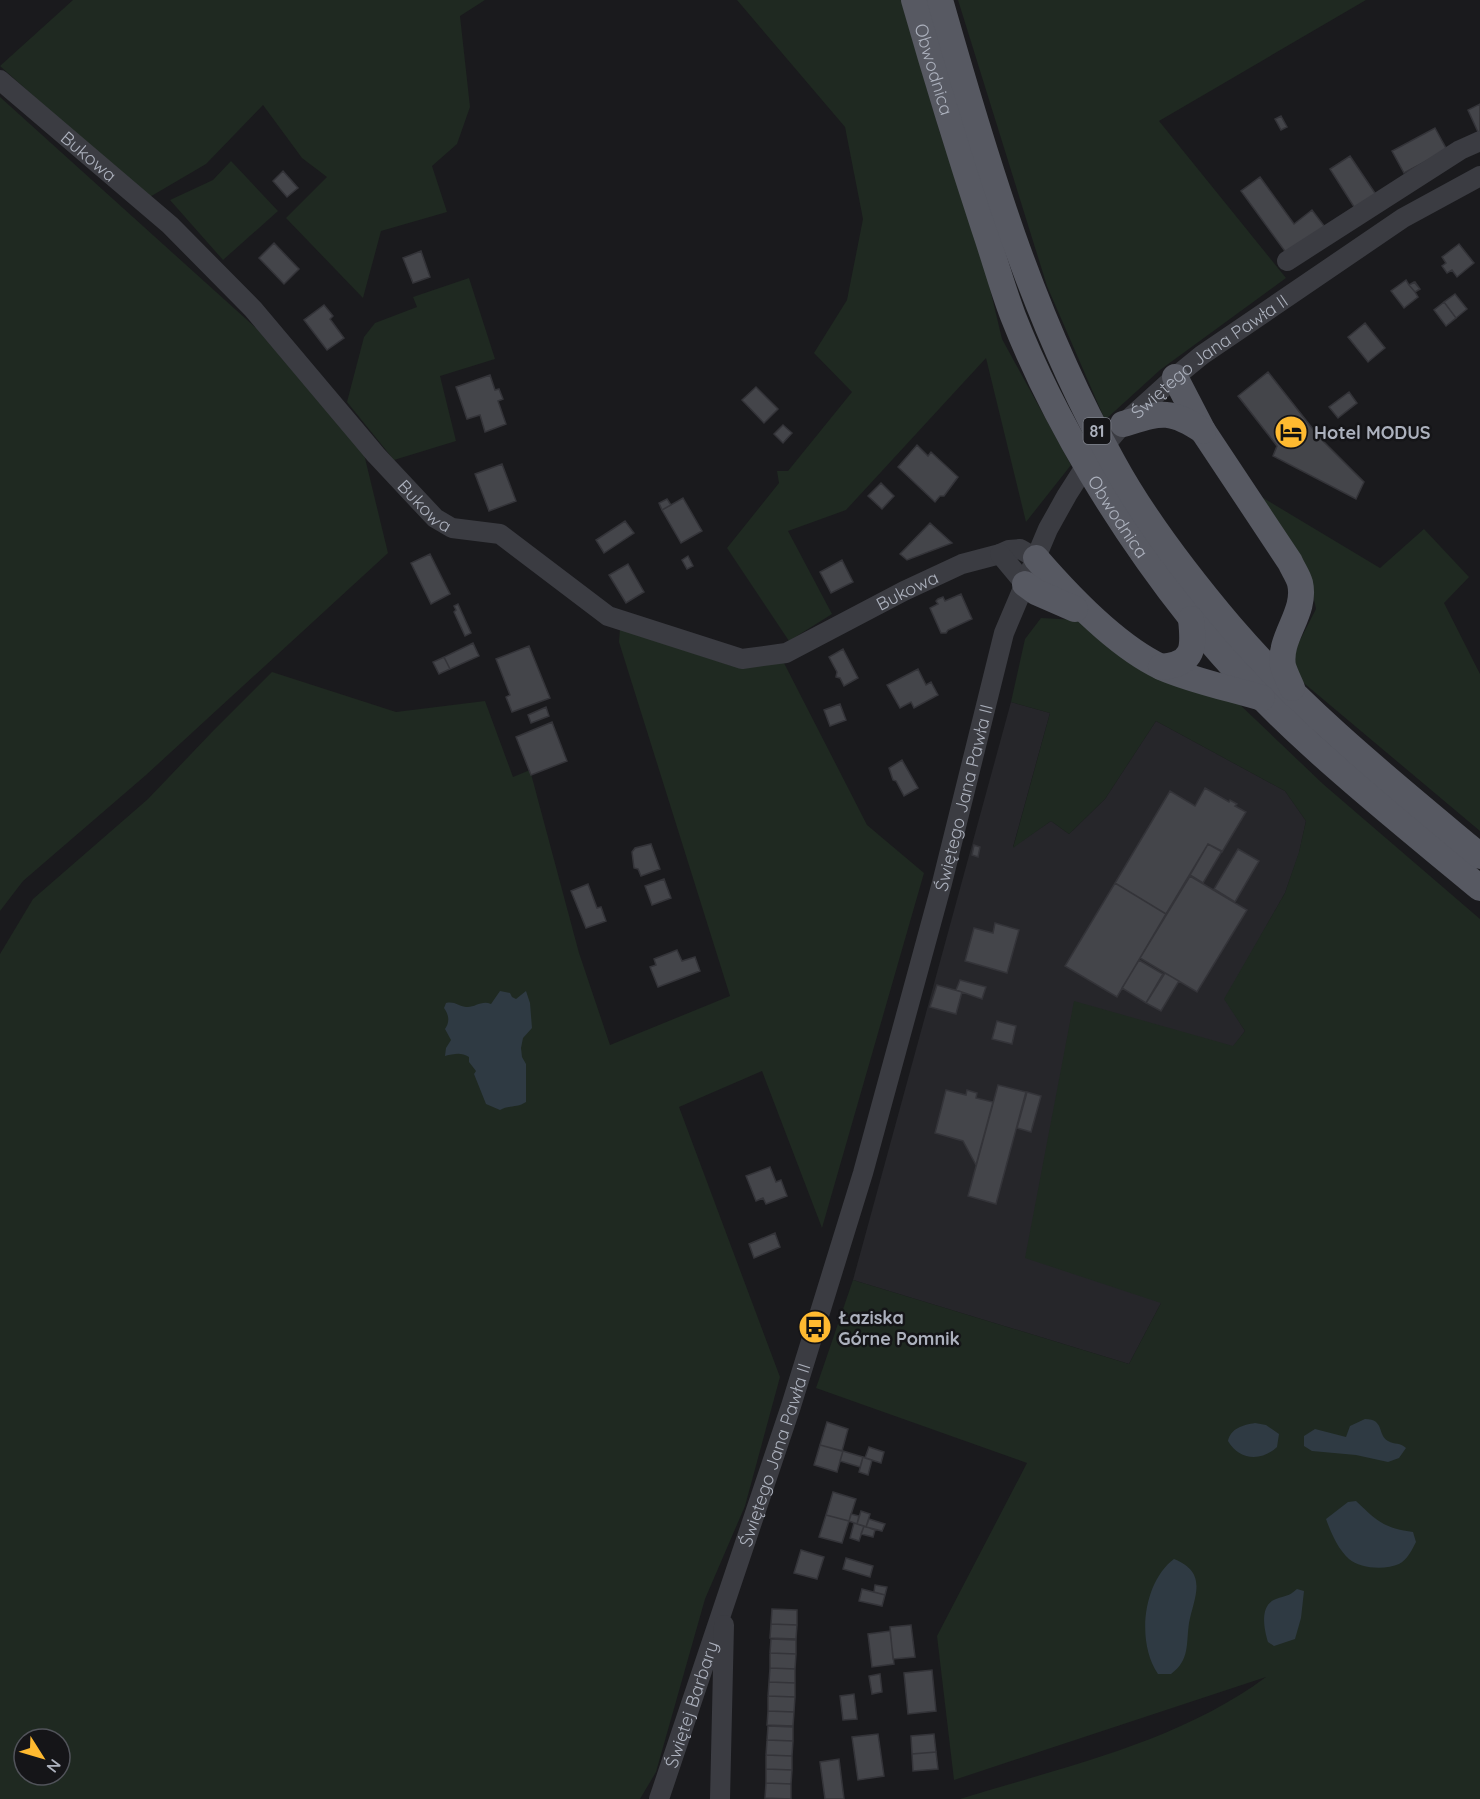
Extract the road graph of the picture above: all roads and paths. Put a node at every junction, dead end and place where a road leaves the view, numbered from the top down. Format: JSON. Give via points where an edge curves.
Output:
{"nodes":[{"id":1,"x":914,"y":0,"type":"edge"},
{"id":2,"x":940,"y":0,"type":"edge"},
{"id":3,"x":0,"y":80,"type":"edge"},
{"id":4,"x":1480,"y":141,"type":"edge"},
{"id":5,"x":1480,"y":176,"type":"edge"},
{"id":6,"x":1287,"y":261,"type":"dead end"},
{"id":7,"x":1175,"y":377,"type":"junction"},
{"id":8,"x":1123,"y":424,"type":"junction"},
{"id":9,"x":1203,"y":431,"type":"junction"},
{"id":10,"x":999,"y":554,"type":"junction"},
{"id":11,"x":1036,"y":558,"type":"junction"},
{"id":12,"x":1025,"y":584,"type":"junction"},
{"id":13,"x":1094,"y":618,"type":"junction"},
{"id":14,"x":1191,"y":619,"type":"junction"},
{"id":15,"x":1291,"y":626,"type":"junction"},
{"id":16,"x":1231,"y":627,"type":"junction"},
{"id":17,"x":1161,"y":667,"type":"junction"},
{"id":18,"x":1294,"y":694,"type":"junction"},
{"id":19,"x":1263,"y":698,"type":"junction"},
{"id":20,"x":1480,"y":856,"type":"edge"},
{"id":21,"x":1480,"y":888,"type":"edge"},
{"id":22,"x":724,"y":1610,"type":"junction"},
{"id":23,"x":659,"y":1799,"type":"edge"},
{"id":24,"x":720,"y":1799,"type":"edge"}],
"edges":[{"from":1,"to":14,"type":"main road","name":"Obwodnica","number":"81","via":[[951,127],[1013,315],[1033,362],[1102,490]]},
{"from":2,"to":16,"type":"main road","name":"Obwodnica","number":"81","via":[[1005,210],[1044,318],[1073,382],[1133,496]]},
{"from":3,"to":10,"type":"street","name":"Bukowa","via":[[170,225],[253,309],[376,455],[435,518],[452,528],[500,534],[608,616],[742,659],[786,653],[962,564]]},
{"from":4,"to":6,"type":"street"},
{"from":5,"to":7,"type":"street","name":"Świętego Jana Pawła II","via":[[1394,225]]},
{"from":7,"to":8,"type":"street","name":"Świętego Jana Pawła II"},
{"from":7,"to":9,"type":"main road"},
{"from":8,"to":9,"type":"main road","via":[[1168,414]]},
{"from":8,"to":11,"type":"street","name":"Świętego Jana Pawła II","via":[[1066,495]]},
{"from":9,"to":15,"type":"main road","via":[[1290,562],[1300,584],[1300,600]]},
{"from":10,"to":11,"type":"street","name":"Bukowa","via":[[1020,549]]},
{"from":10,"to":12,"type":"street"},
{"from":11,"to":12,"type":"street","name":"Świętego Jana Pawła II"},
{"from":11,"to":13,"type":"main road"},
{"from":12,"to":13,"type":"main road"},
{"from":12,"to":22,"type":"street","name":"Świętego Jana Pawła II","via":[[1004,633],[945,871],[863,1173]]},
{"from":13,"to":17,"type":"main road"},
{"from":14,"to":17,"type":"main road","via":[[1193,643],[1189,655],[1176,666]]},
{"from":14,"to":19,"type":"main road","name":"Obwodnica","number":"81"},
{"from":15,"to":16,"type":"main road","via":[[1273,635]]},
{"from":15,"to":18,"type":"main road","via":[[1284,644],[1283,666]]},
{"from":16,"to":18,"type":"main road","name":"Obwodnica","number":"81"},
{"from":17,"to":19,"type":"main road"},
{"from":18,"to":20,"type":"main road","name":"Obwodnica","number":"81"},
{"from":19,"to":21,"type":"main road","name":"Obwodnica","number":"81","via":[[1346,776]]},
{"from":22,"to":23,"type":"street","name":"Świętej Barbary"},
{"from":22,"to":24,"type":"street"}]}
